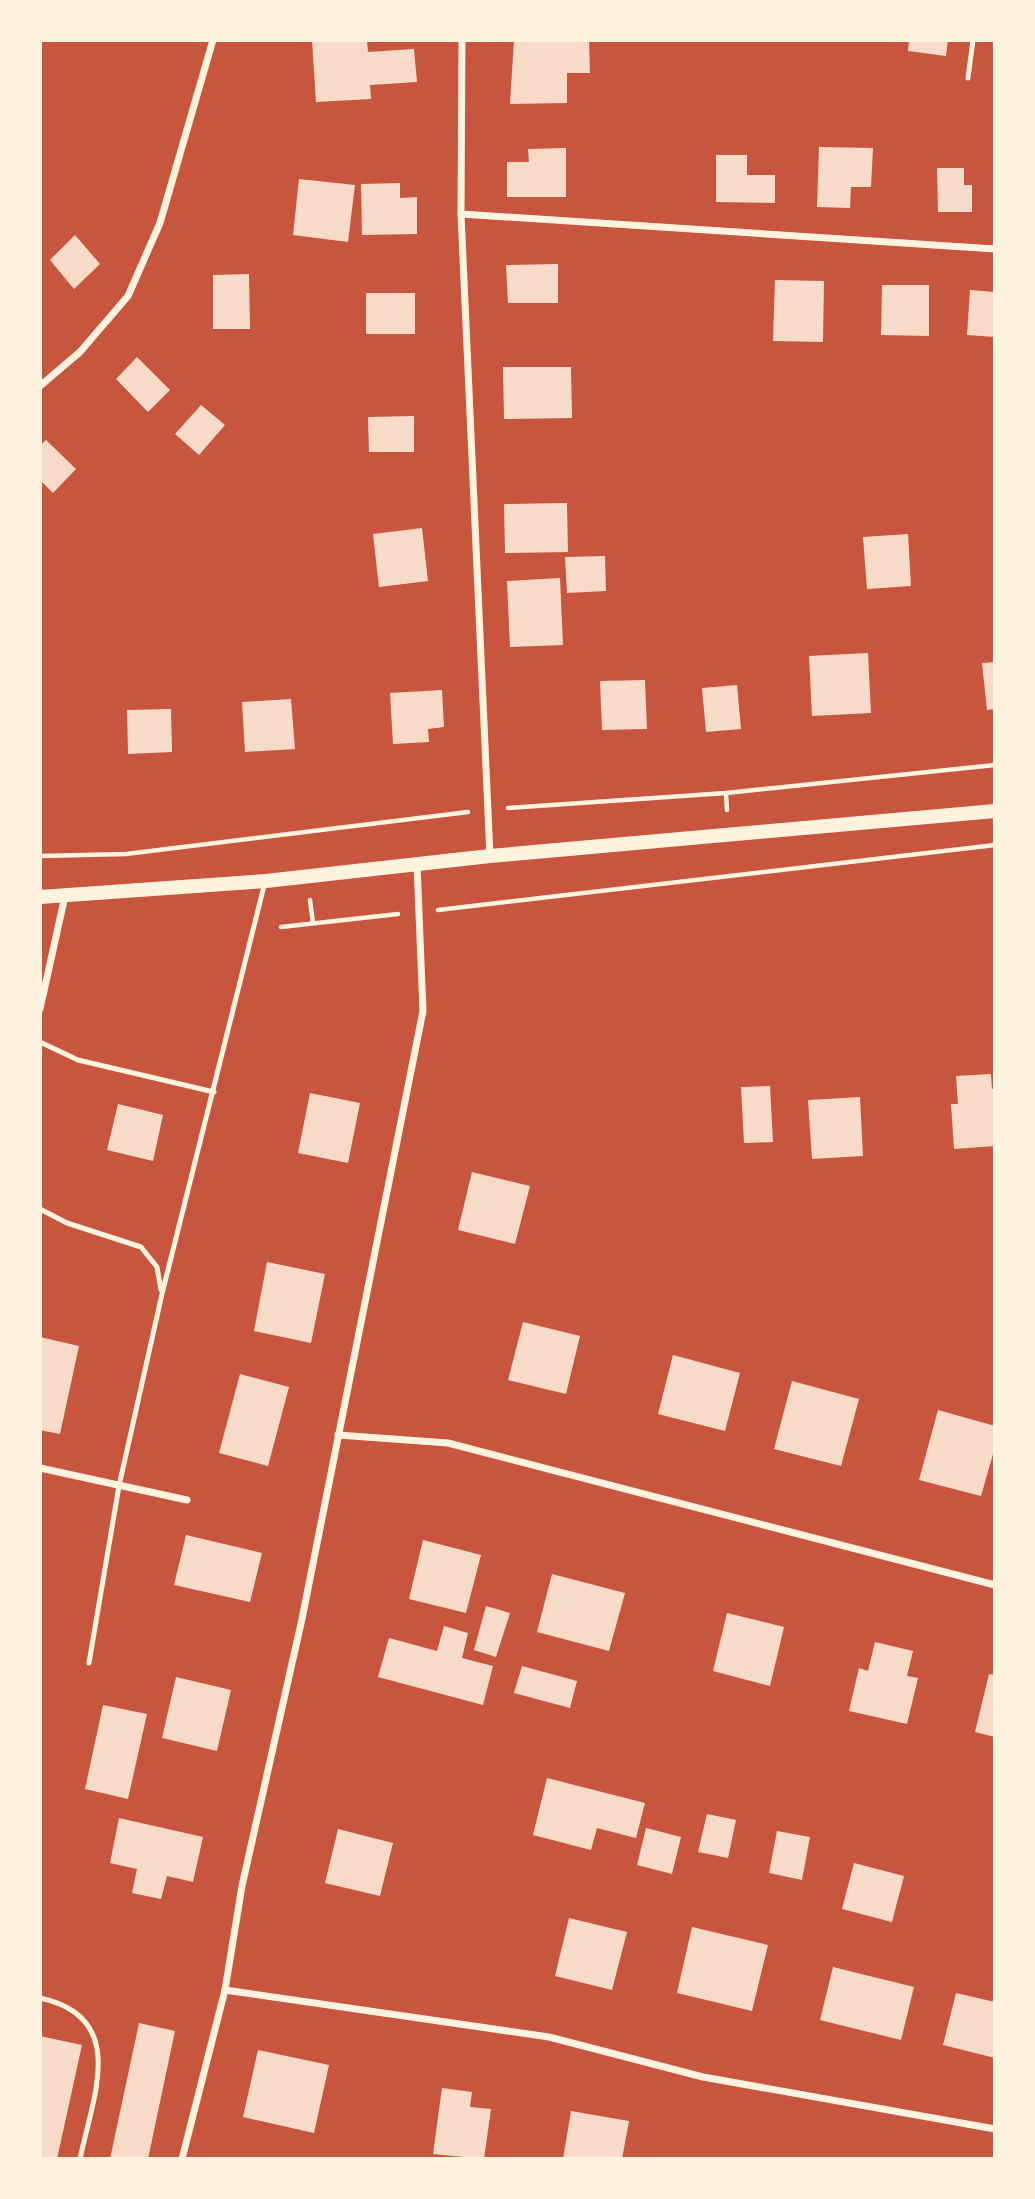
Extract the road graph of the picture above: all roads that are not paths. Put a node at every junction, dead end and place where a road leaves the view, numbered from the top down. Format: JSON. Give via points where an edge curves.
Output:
{"nodes":[{"id":1,"x":213,"y":40,"type":"edge"},
{"id":2,"x":462,"y":40,"type":"edge"},
{"id":3,"x":973,"y":40,"type":"edge"},
{"id":4,"x":968,"y":78,"type":"dead end"},
{"id":5,"x":461,"y":214,"type":"junction"},
{"id":6,"x":995,"y":250,"type":"edge"},
{"id":7,"x":40,"y":386,"type":"edge"},
{"id":8,"x":995,"y":811,"type":"edge"},
{"id":9,"x":490,"y":856,"type":"junction"},
{"id":10,"x":417,"y":864,"type":"junction"},
{"id":11,"x":266,"y":881,"type":"junction"},
{"id":12,"x":65,"y":896,"type":"junction"},
{"id":13,"x":40,"y":897,"type":"edge"},
{"id":14,"x":40,"y":1009,"type":"edge"},
{"id":15,"x":40,"y":1042,"type":"edge"},
{"id":16,"x":214,"y":1092,"type":"junction"},
{"id":17,"x":40,"y":1209,"type":"edge"},
{"id":18,"x":162,"y":1294,"type":"junction"},
{"id":19,"x":338,"y":1435,"type":"junction"},
{"id":20,"x":40,"y":1468,"type":"edge"},
{"id":21,"x":118,"y":1486,"type":"junction"},
{"id":22,"x":187,"y":1500,"type":"dead end"},
{"id":23,"x":995,"y":1585,"type":"edge"},
{"id":24,"x":89,"y":1664,"type":"dead end"},
{"id":25,"x":225,"y":1990,"type":"junction"},
{"id":26,"x":40,"y":1998,"type":"edge"},
{"id":27,"x":995,"y":2129,"type":"edge"},
{"id":28,"x":80,"y":2159,"type":"edge"},
{"id":29,"x":182,"y":2159,"type":"edge"}],
"edges":[{"from":1,"to":7,"type":"street","via":[[160,223],[128,296],[80,352]]},
{"from":2,"to":5,"type":"street"},
{"from":3,"to":4,"type":"lane"},
{"from":5,"to":6,"type":"street"},
{"from":5,"to":9,"type":"street"},
{"from":8,"to":9,"type":"main road"},
{"from":9,"to":10,"type":"main road"},
{"from":10,"to":11,"type":"main road"},
{"from":10,"to":19,"type":"street","via":[[423,1011]]},
{"from":11,"to":12,"type":"main road"},
{"from":11,"to":16,"type":"lane"},
{"from":12,"to":13,"type":"main road"},
{"from":12,"to":14,"type":"street"},
{"from":15,"to":16,"type":"lane","via":[[78,1060]]},
{"from":16,"to":18,"type":"lane"},
{"from":17,"to":18,"type":"lane","via":[[67,1223],[141,1247],[158,1266]]},
{"from":18,"to":21,"type":"lane"},
{"from":19,"to":23,"type":"street","via":[[448,1443]]},
{"from":19,"to":25,"type":"street","via":[[242,1886]]},
{"from":20,"to":21,"type":"street"},
{"from":21,"to":22,"type":"street"},
{"from":21,"to":24,"type":"lane"},
{"from":25,"to":27,"type":"street","via":[[549,2037],[703,2077]]},
{"from":25,"to":29,"type":"street"},
{"from":26,"to":28,"type":"lane","via":[[75,2011],[94,2032],[100,2066]]}]}
